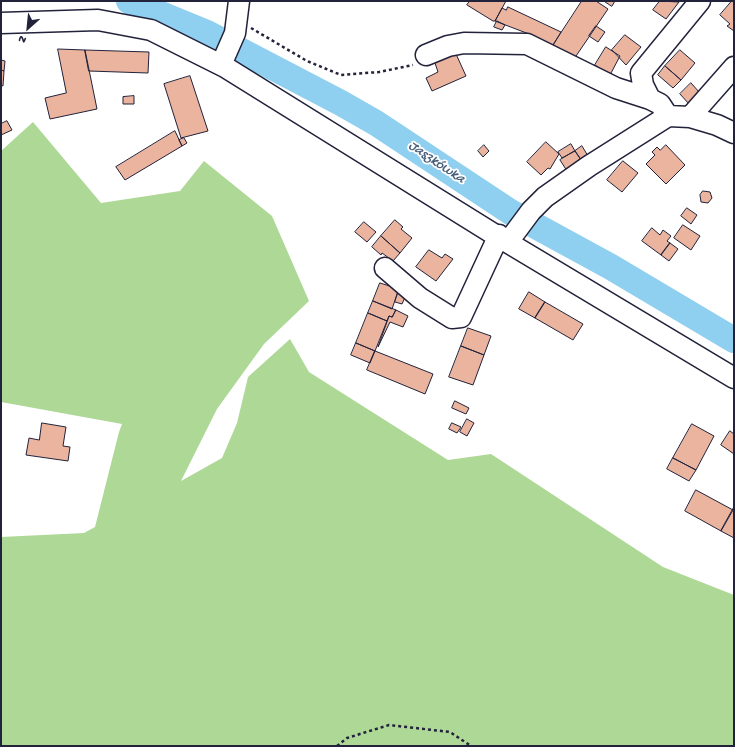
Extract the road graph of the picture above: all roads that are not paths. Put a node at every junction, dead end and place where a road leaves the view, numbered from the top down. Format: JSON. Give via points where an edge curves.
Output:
{"nodes":[{"id":1,"x":700,"y":1,"type":"edge"},
{"id":2,"x":237,"y":18,"type":"edge"},
{"id":3,"x":1,"y":23,"type":"edge"},
{"id":4,"x":426,"y":55,"type":"road end"},
{"id":5,"x":223,"y":60,"type":"junction"},
{"id":6,"x":734,"y":66,"type":"edge"},
{"id":7,"x":650,"y":99,"type":"junction"},
{"id":8,"x":668,"y":116,"type":"junction"},
{"id":9,"x":690,"y":117,"type":"junction"},
{"id":10,"x":734,"y":133,"type":"edge"},
{"id":11,"x":508,"y":235,"type":"junction"},
{"id":12,"x":385,"y":268,"type":"dead end"},
{"id":13,"x":734,"y":378,"type":"edge"}],
"edges":[{"from":1,"to":7,"type":"street","via":[[641,73],[643,86]]},
{"from":2,"to":5,"type":"street"},
{"from":3,"to":5,"type":"street","via":[[98,20],[151,30]]},
{"from":4,"to":7,"type":"street","via":[[464,43],[527,44],[616,88]]},
{"from":5,"to":11,"type":"street"},
{"from":6,"to":9,"type":"street"},
{"from":7,"to":8,"type":"street","via":[[660,104]]},
{"from":8,"to":9,"type":"street"},
{"from":8,"to":11,"type":"street","via":[[588,166],[545,197]]},
{"from":9,"to":10,"type":"street"},
{"from":11,"to":12,"type":"street","via":[[461,317],[452,318],[420,298]]},
{"from":11,"to":13,"type":"street"}]}
